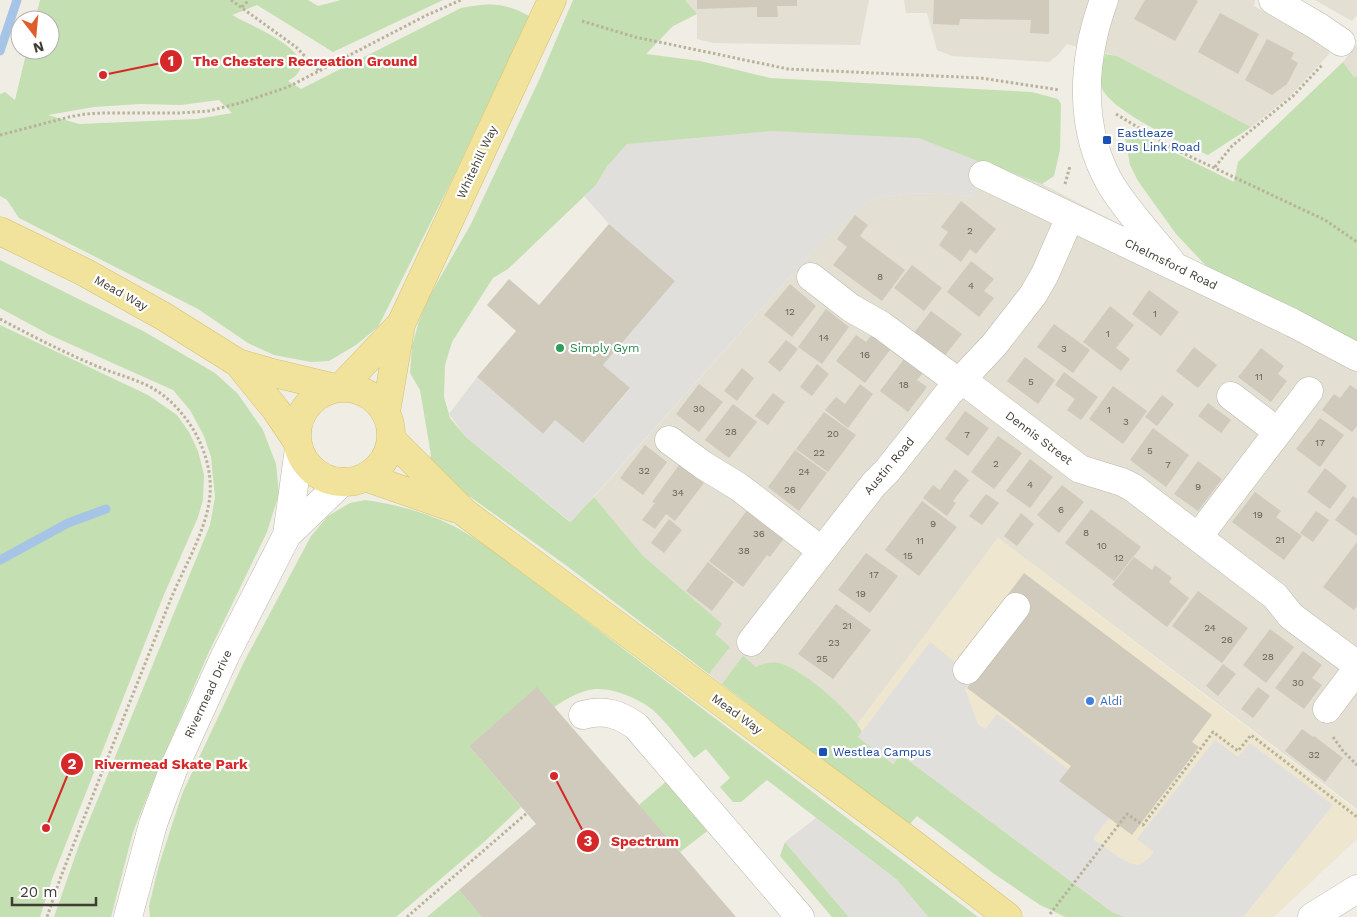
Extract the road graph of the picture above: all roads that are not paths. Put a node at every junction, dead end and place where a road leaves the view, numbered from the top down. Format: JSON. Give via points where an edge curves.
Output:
{"nodes":[{"id":1,"x":552,"y":0,"type":"edge"},
{"id":2,"x":1104,"y":0,"type":"edge"},
{"id":3,"x":1273,"y":0,"type":"edge"},
{"id":4,"x":1342,"y":42,"type":"road end"},
{"id":5,"x":983,"y":175,"type":"dead end"},
{"id":6,"x":1070,"y":217,"type":"junction"},
{"id":7,"x":0,"y":231,"type":"edge"},
{"id":8,"x":1174,"y":265,"type":"junction"},
{"id":9,"x":811,"y":277,"type":"dead end"},
{"id":10,"x":401,"y":324,"type":"junction"},
{"id":11,"x":1357,"y":357,"type":"edge"},
{"id":12,"x":238,"y":363,"type":"junction"},
{"id":13,"x":959,"y":381,"type":"junction"},
{"id":14,"x":338,"y":388,"type":"junction"},
{"id":15,"x":1309,"y":391,"type":"dead end"},
{"id":16,"x":1230,"y":396,"type":"dead end"},
{"id":17,"x":386,"y":412,"type":"junction"},
{"id":18,"x":1278,"y":432,"type":"junction"},
{"id":19,"x":391,"y":439,"type":"junction"},
{"id":20,"x":669,"y":440,"type":"dead end"},
{"id":21,"x":298,"y":445,"type":"junction"},
{"id":22,"x":353,"y":480,"type":"junction"},
{"id":23,"x":465,"y":513,"type":"junction"},
{"id":24,"x":287,"y":535,"type":"junction"},
{"id":25,"x":1198,"y":537,"type":"junction"},
{"id":26,"x":822,"y":550,"type":"junction"},
{"id":27,"x":1016,"y":607,"type":"dead end"},
{"id":28,"x":751,"y":642,"type":"dead end"},
{"id":29,"x":1357,"y":664,"type":"edge"},
{"id":30,"x":1357,"y":669,"type":"edge"},
{"id":31,"x":967,"y":670,"type":"dead end"},
{"id":32,"x":1327,"y":709,"type":"road end"},
{"id":33,"x":583,"y":715,"type":"dead end"},
{"id":34,"x":1357,"y":889,"type":"edge"},
{"id":35,"x":128,"y":917,"type":"edge"},
{"id":36,"x":800,"y":917,"type":"edge"},
{"id":37,"x":1008,"y":917,"type":"edge"},
{"id":38,"x":1329,"y":917,"type":"edge"}],
"edges":[{"from":1,"to":10,"type":"main road","name":"Whitehill Way"},
{"from":2,"to":8,"type":"street","via":[[1087,70],[1086,97],[1095,147],[1111,184]]},
{"from":3,"to":4,"type":"street"},
{"from":5,"to":6,"type":"street","name":"Chelmsford Road"},
{"from":6,"to":8,"type":"street","name":"Chelmsford Road"},
{"from":6,"to":13,"type":"street","name":"Austin Road","via":[[1033,294],[994,344]]},
{"from":7,"to":12,"type":"main road","name":"Mead Way","via":[[84,272]]},
{"from":8,"to":11,"type":"street","name":"Chelmsford Road"},
{"from":9,"to":13,"type":"street"},
{"from":10,"to":14,"type":"main road","name":"Whitehill Way"},
{"from":10,"to":17,"type":"main road","name":"Whitehill Way"},
{"from":12,"to":14,"type":"main road","name":"Mead Way"},
{"from":12,"to":21,"type":"main road","name":"Mead Way","via":[[276,410]]},
{"from":13,"to":25,"type":"street","name":"Dennis Street","via":[[1080,469],[1132,487]]},
{"from":13,"to":26,"type":"street","name":"Austin Road"},
{"from":14,"to":17,"type":"main road","via":[[362,391],[373,397]]},
{"from":14,"to":21,"type":"main road","via":[[322,392],[303,411],[298,424]]},
{"from":15,"to":18,"type":"street"},
{"from":16,"to":18,"type":"street"},
{"from":17,"to":19,"type":"main road","via":[[392,429]]},
{"from":18,"to":25,"type":"street"},
{"from":19,"to":22,"type":"main road","via":[[387,456],[379,468]]},
{"from":19,"to":23,"type":"main road","name":"Mead Way"},
{"from":20,"to":26,"type":"street"},
{"from":21,"to":22,"type":"main road","via":[[306,463],[316,473],[328,480]]},
{"from":21,"to":24,"type":"street"},
{"from":22,"to":23,"type":"main road","name":"Mead Way"},
{"from":22,"to":24,"type":"street"},
{"from":23,"to":37,"type":"main road","name":"Mead Way","via":[[912,842]]},
{"from":24,"to":35,"type":"street","name":"Rivermead Drive","via":[[225,656],[173,770],[153,824]]},
{"from":25,"to":29,"type":"street","name":"Dennis Street","via":[[1275,596],[1291,616]]},
{"from":26,"to":28,"type":"street","name":"Austin Road"},
{"from":27,"to":31,"type":"street"},
{"from":30,"to":32,"type":"street"},
{"from":33,"to":36,"type":"street","via":[[604,711],[636,726]]},
{"from":34,"to":38,"type":"street"}]}
